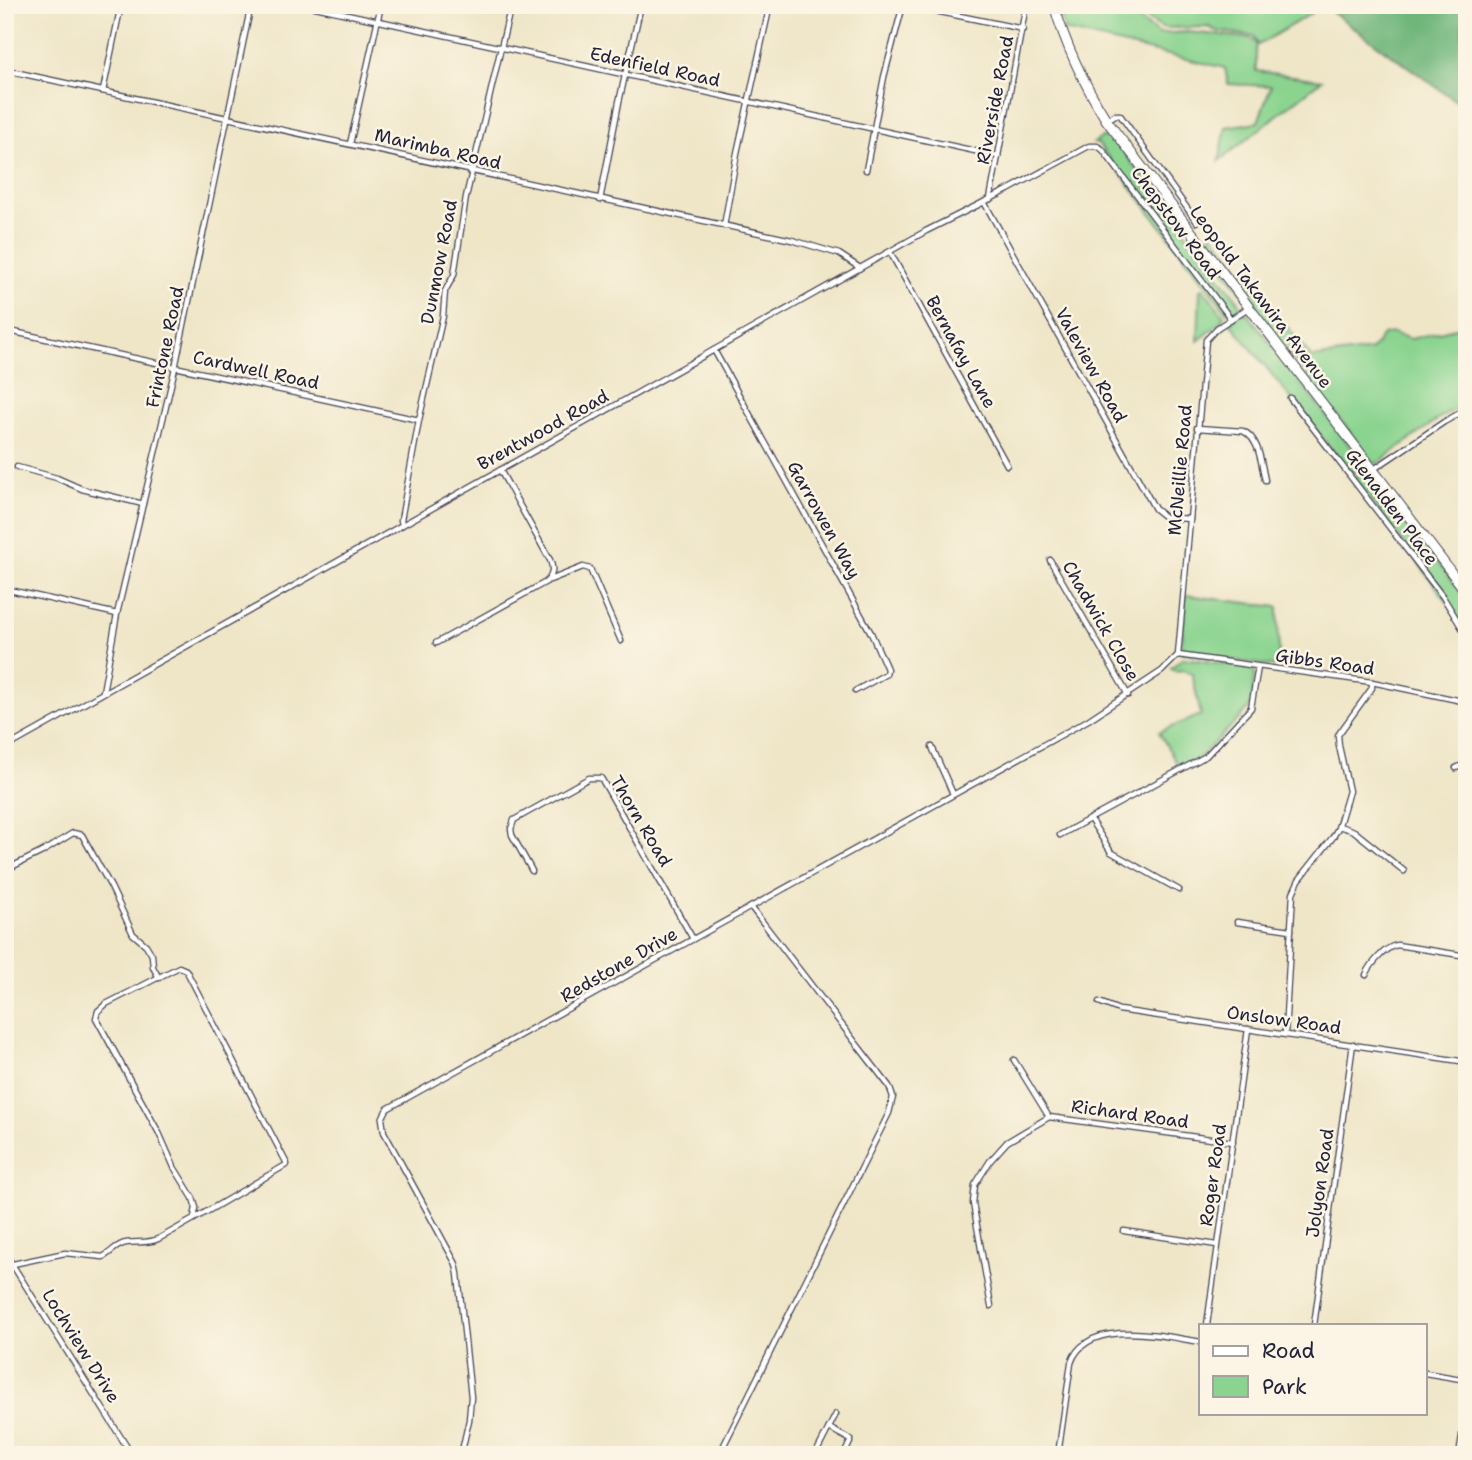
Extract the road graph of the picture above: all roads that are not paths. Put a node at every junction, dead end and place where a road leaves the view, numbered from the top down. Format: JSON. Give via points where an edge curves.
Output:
{"nodes":[{"id":1,"x":121,"y":5,"type":"edge"},
{"id":2,"x":251,"y":5,"type":"edge"},
{"id":3,"x":306,"y":5,"type":"edge"},
{"id":4,"x":381,"y":5,"type":"edge"},
{"id":5,"x":511,"y":5,"type":"edge"},
{"id":6,"x":641,"y":5,"type":"edge"},
{"id":7,"x":769,"y":5,"type":"edge"},
{"id":8,"x":904,"y":5,"type":"edge"},
{"id":9,"x":1027,"y":5,"type":"edge"},
{"id":10,"x":1054,"y":5,"type":"edge"},
{"id":11,"x":377,"y":21,"type":"junction"},
{"id":12,"x":1023,"y":29,"type":"junction"},
{"id":13,"x":502,"y":48,"type":"junction"},
{"id":14,"x":5,"y":70,"type":"edge"},
{"id":15,"x":626,"y":75,"type":"junction"},
{"id":16,"x":103,"y":91,"type":"junction"},
{"id":17,"x":749,"y":101,"type":"junction"},
{"id":18,"x":228,"y":118,"type":"junction"},
{"id":19,"x":1107,"y":121,"type":"junction"},
{"id":20,"x":875,"y":128,"type":"junction"},
{"id":21,"x":350,"y":144,"type":"junction"},
{"id":22,"x":1097,"y":146,"type":"joint"},
{"id":23,"x":998,"y":156,"type":"junction"},
{"id":24,"x":866,"y":170,"type":"dead end"},
{"id":25,"x":473,"y":171,"type":"junction"},
{"id":26,"x":600,"y":200,"type":"junction"},
{"id":27,"x":987,"y":201,"type":"junction"},
{"id":28,"x":1197,"y":222,"type":"dead end"},
{"id":29,"x":724,"y":226,"type":"junction"},
{"id":30,"x":890,"y":252,"type":"junction"},
{"id":31,"x":860,"y":268,"type":"junction"},
{"id":32,"x":1248,"y":308,"type":"junction"},
{"id":33,"x":1231,"y":319,"type":"junction"},
{"id":34,"x":5,"y":330,"type":"edge"},
{"id":35,"x":714,"y":350,"type":"junction"},
{"id":36,"x":175,"y":368,"type":"junction"},
{"id":37,"x":1290,"y":398,"type":"dead end"},
{"id":38,"x":1467,"y":409,"type":"edge"},
{"id":39,"x":419,"y":420,"type":"junction"},
{"id":40,"x":1198,"y":428,"type":"junction"},
{"id":41,"x":1007,"y":465,"type":"dead end"},
{"id":42,"x":17,"y":467,"type":"dead end"},
{"id":43,"x":1374,"y":469,"type":"junction"},
{"id":44,"x":500,"y":470,"type":"junction"},
{"id":45,"x":1265,"y":480,"type":"dead end"},
{"id":46,"x":143,"y":504,"type":"junction"},
{"id":47,"x":1190,"y":519,"type":"junction"},
{"id":48,"x":402,"y":525,"type":"junction"},
{"id":49,"x":1050,"y":560,"type":"dead end"},
{"id":50,"x":546,"y":582,"type":"junction"},
{"id":51,"x":5,"y":589,"type":"edge"},
{"id":52,"x":1467,"y":593,"type":"edge"},
{"id":53,"x":117,"y":614,"type":"junction"},
{"id":54,"x":1467,"y":636,"type":"edge"},
{"id":55,"x":621,"y":641,"type":"dead end"},
{"id":56,"x":436,"y":643,"type":"dead end"},
{"id":57,"x":1178,"y":655,"type":"junction"},
{"id":58,"x":1258,"y":667,"type":"junction"},
{"id":59,"x":1372,"y":682,"type":"junction"},
{"id":60,"x":855,"y":691,"type":"dead end"},
{"id":61,"x":103,"y":693,"type":"junction"},
{"id":62,"x":1128,"y":695,"type":"junction"},
{"id":63,"x":1467,"y":702,"type":"edge"},
{"id":64,"x":932,"y":747,"type":"dead end"},
{"id":65,"x":5,"y":748,"type":"edge"},
{"id":66,"x":1467,"y":763,"type":"edge"},
{"id":67,"x":1456,"y":768,"type":"dead end"},
{"id":68,"x":953,"y":794,"type":"junction"},
{"id":69,"x":1090,"y":819,"type":"junction"},
{"id":70,"x":1339,"y":826,"type":"junction"},
{"id":71,"x":1060,"y":835,"type":"dead end"},
{"id":72,"x":5,"y":870,"type":"edge"},
{"id":73,"x":533,"y":871,"type":"dead end"},
{"id":74,"x":1404,"y":871,"type":"dead end"},
{"id":75,"x":1179,"y":890,"type":"dead end"},
{"id":76,"x":751,"y":907,"type":"junction"},
{"id":77,"x":1237,"y":922,"type":"dead end"},
{"id":78,"x":1291,"y":930,"type":"junction"},
{"id":79,"x":693,"y":939,"type":"junction"},
{"id":80,"x":1467,"y":956,"type":"edge"},
{"id":81,"x":1366,"y":975,"type":"dead end"},
{"id":82,"x":159,"y":978,"type":"junction"},
{"id":83,"x":1099,"y":1002,"type":"dead end"},
{"id":84,"x":1248,"y":1029,"type":"junction"},
{"id":85,"x":1285,"y":1034,"type":"junction"},
{"id":86,"x":1353,"y":1044,"type":"junction"},
{"id":87,"x":1014,"y":1060,"type":"dead end"},
{"id":88,"x":1467,"y":1062,"type":"edge"},
{"id":89,"x":1049,"y":1117,"type":"junction"},
{"id":90,"x":1233,"y":1142,"type":"junction"},
{"id":91,"x":194,"y":1218,"type":"junction"},
{"id":92,"x":1124,"y":1231,"type":"dead end"},
{"id":93,"x":1217,"y":1245,"type":"junction"},
{"id":94,"x":5,"y":1253,"type":"edge"},
{"id":95,"x":13,"y":1264,"type":"junction"},
{"id":96,"x":992,"y":1306,"type":"dead end"},
{"id":97,"x":1207,"y":1324,"type":"edge"},
{"id":98,"x":1314,"y":1324,"type":"edge"},
{"id":99,"x":1199,"y":1342,"type":"edge"},
{"id":100,"x":1426,"y":1373,"type":"edge"},
{"id":101,"x":1467,"y":1380,"type":"edge"},
{"id":102,"x":1467,"y":1404,"type":"edge"},
{"id":103,"x":836,"y":1414,"type":"dead end"},
{"id":104,"x":829,"y":1428,"type":"junction"},
{"id":105,"x":132,"y":1455,"type":"edge"},
{"id":106,"x":461,"y":1455,"type":"edge"},
{"id":107,"x":719,"y":1455,"type":"edge"},
{"id":108,"x":815,"y":1455,"type":"edge"},
{"id":109,"x":844,"y":1455,"type":"edge"},
{"id":110,"x":1058,"y":1455,"type":"edge"},
{"id":111,"x":1459,"y":1455,"type":"edge"}],
"edges":[{"from":1,"to":16,"type":"street"},
{"from":2,"to":18,"type":"street","name":"Frintone Road"},
{"from":3,"to":11,"type":"street","name":"Edenfield Road"},
{"from":4,"to":11,"type":"street"},
{"from":5,"to":13,"type":"street","name":"Dunmow Road"},
{"from":6,"to":15,"type":"street"},
{"from":7,"to":17,"type":"street"},
{"from":8,"to":12,"type":"street"},
{"from":8,"to":20,"type":"street"},
{"from":9,"to":12,"type":"street","name":"Riverside Road"},
{"from":10,"to":19,"type":"highway","name":"Leopold Takawira Avenue","via":[[1067,46]]},
{"from":11,"to":13,"type":"street","name":"Edenfield Road"},
{"from":11,"to":21,"type":"street"},
{"from":12,"to":23,"type":"street","name":"Riverside Road"},
{"from":13,"to":15,"type":"street","name":"Edenfield Road"},
{"from":13,"to":25,"type":"street","name":"Dunmow Road"},
{"from":14,"to":16,"type":"street","name":"Marimba Road"},
{"from":15,"to":17,"type":"street","name":"Edenfield Road"},
{"from":15,"to":26,"type":"street"},
{"from":16,"to":18,"type":"street","name":"Marimba Road"},
{"from":17,"to":20,"type":"street","name":"Edenfield Road"},
{"from":17,"to":29,"type":"street"},
{"from":18,"to":21,"type":"street","name":"Marimba Road"},
{"from":18,"to":36,"type":"street","name":"Frintone Road"},
{"from":19,"to":28,"type":"street","via":[[1120,115]]},
{"from":19,"to":32,"type":"highway","name":"Leopold Takawira Avenue"},
{"from":20,"to":23,"type":"street","name":"Edenfield Road"},
{"from":20,"to":24,"type":"street"},
{"from":21,"to":25,"type":"street","name":"Marimba Road"},
{"from":22,"to":27,"type":"street","name":"Brentwood Road","via":[[1088,146]]},
{"from":22,"to":33,"type":"street","name":"Chepstow Road"},
{"from":23,"to":27,"type":"street","name":"Riverside Road"},
{"from":25,"to":26,"type":"street","name":"Marimba Road"},
{"from":25,"to":39,"type":"street","name":"Dunmow Road"},
{"from":26,"to":29,"type":"street","name":"Marimba Road"},
{"from":27,"to":30,"type":"street","name":"Brentwood Road"},
{"from":27,"to":47,"type":"street","name":"Valeview Road","via":[[1155,509],[1165,517]]},
{"from":29,"to":31,"type":"street","name":"Marimba Road","via":[[831,250]]},
{"from":30,"to":31,"type":"street","name":"Brentwood Road"},
{"from":30,"to":41,"type":"street","name":"Bernafay Lane"},
{"from":31,"to":35,"type":"street","name":"Brentwood Road"},
{"from":32,"to":33,"type":"street","name":"McNeillie Road"},
{"from":32,"to":43,"type":"highway","name":"Leopold Takawira Avenue"},
{"from":33,"to":40,"type":"street","name":"McNeillie Road","via":[[1206,340]]},
{"from":34,"to":36,"type":"street","name":"Cardwell Road"},
{"from":35,"to":44,"type":"street","name":"Brentwood Road"},
{"from":35,"to":60,"type":"street","name":"Garrowen Way","via":[[887,669],[886,674]]},
{"from":36,"to":39,"type":"street","name":"Cardwell Road"},
{"from":36,"to":46,"type":"street","name":"Frintone Road"},
{"from":37,"to":54,"type":"street","name":"Glenalden Place","via":[[1443,597]]},
{"from":38,"to":43,"type":"street"},
{"from":39,"to":48,"type":"street","name":"Dunmow Road"},
{"from":40,"to":45,"type":"street","via":[[1250,434]]},
{"from":40,"to":47,"type":"street","name":"McNeillie Road"},
{"from":42,"to":46,"type":"street"},
{"from":43,"to":52,"type":"highway","name":"Leopold Takawira Avenue"},
{"from":44,"to":48,"type":"street","name":"Brentwood Road"},
{"from":44,"to":50,"type":"street","via":[[552,563],[552,576]]},
{"from":46,"to":53,"type":"street","name":"Frintone Road"},
{"from":47,"to":57,"type":"street","name":"McNeillie Road"},
{"from":48,"to":61,"type":"street","name":"Brentwood Road"},
{"from":49,"to":62,"type":"street","name":"Chadwick Close"},
{"from":50,"to":55,"type":"street","via":[[583,567],[590,569]]},
{"from":50,"to":56,"type":"street"},
{"from":51,"to":53,"type":"street"},
{"from":53,"to":61,"type":"street","name":"Frintone Road"},
{"from":57,"to":58,"type":"street","name":"Gibbs Road"},
{"from":57,"to":62,"type":"street","name":"Redstone Drive"},
{"from":58,"to":59,"type":"street","name":"Gibbs Road"},
{"from":58,"to":69,"type":"street","via":[[1251,708],[1206,756]]},
{"from":59,"to":63,"type":"street","name":"Gibbs Road"},
{"from":59,"to":70,"type":"street","via":[[1338,735],[1349,790]]},
{"from":61,"to":65,"type":"street","name":"Brentwood Road"},
{"from":62,"to":68,"type":"street","name":"Redstone Drive"},
{"from":64,"to":68,"type":"street"},
{"from":66,"to":67,"type":"street"},
{"from":68,"to":76,"type":"street","name":"Redstone Drive"},
{"from":69,"to":71,"type":"street"},
{"from":69,"to":75,"type":"street","via":[[1111,852]]},
{"from":70,"to":74,"type":"street","via":[[1354,831]]},
{"from":70,"to":78,"type":"street","via":[[1295,886]]},
{"from":72,"to":82,"type":"street","via":[[73,833],[82,835],[133,934],[152,955]]},
{"from":73,"to":79,"type":"street","name":"Thorn Road","via":[[512,835],[514,820],[589,778],[601,778]]},
{"from":76,"to":79,"type":"street","name":"Redstone Drive"},
{"from":76,"to":107,"type":"street","via":[[888,1086],[892,1102]]},
{"from":77,"to":78,"type":"street"},
{"from":78,"to":85,"type":"street"},
{"from":79,"to":106,"type":"street","name":"Redstone Drive","via":[[393,1104],[383,1114],[381,1126],[456,1265],[471,1397]]},
{"from":80,"to":81,"type":"street","via":[[1390,946]]},
{"from":82,"to":91,"type":"street","via":[[106,1004],[96,1018],[193,1198]]},
{"from":82,"to":91,"type":"street","via":[[179,967],[186,970],[287,1163]]},
{"from":83,"to":84,"type":"street","name":"Onslow Road","via":[[1119,1010]]},
{"from":84,"to":85,"type":"street","name":"Onslow Road"},
{"from":84,"to":90,"type":"street","name":"Roger Road"},
{"from":85,"to":86,"type":"street","name":"Onslow Road"},
{"from":86,"to":88,"type":"street","name":"Onslow Road"},
{"from":86,"to":98,"type":"street","name":"Jolyon Road"},
{"from":87,"to":89,"type":"street","name":"Richard Road"},
{"from":89,"to":90,"type":"street","name":"Richard Road"},
{"from":89,"to":96,"type":"street","via":[[1007,1142],[975,1185],[972,1203]]},
{"from":90,"to":93,"type":"street","name":"Roger Road"},
{"from":91,"to":95,"type":"street","via":[[151,1242],[124,1243],[103,1257],[69,1253]]},
{"from":92,"to":93,"type":"street"},
{"from":93,"to":97,"type":"street","name":"Roger Road"},
{"from":94,"to":95,"type":"street","name":"Lochview Drive"},
{"from":95,"to":105,"type":"street","name":"Lochview Drive"},
{"from":99,"to":110,"type":"street","via":[[1131,1332],[1086,1344],[1073,1356]]},
{"from":100,"to":101,"type":"street"},
{"from":102,"to":111,"type":"street"},
{"from":103,"to":104,"type":"street"},
{"from":104,"to":108,"type":"street"},
{"from":104,"to":109,"type":"street","via":[[851,1440]]}]}
